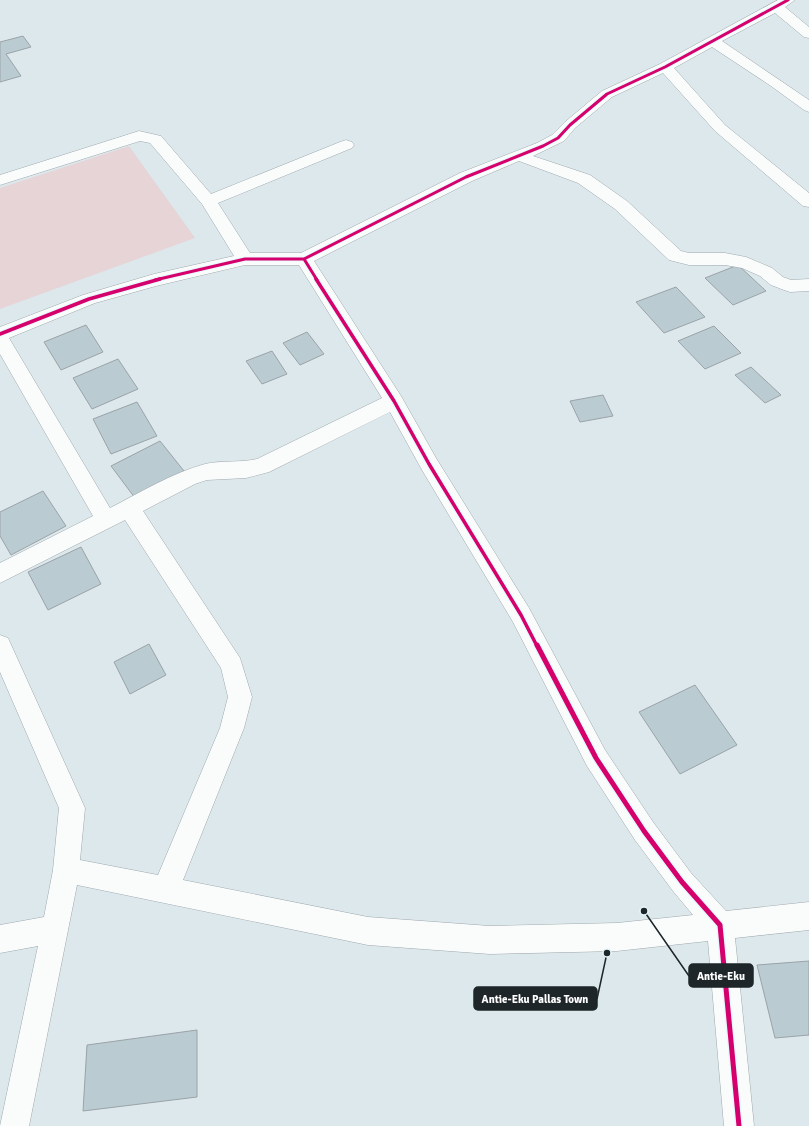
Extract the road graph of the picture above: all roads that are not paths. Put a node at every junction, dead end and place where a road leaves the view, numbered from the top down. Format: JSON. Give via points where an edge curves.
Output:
{"nodes":[{"id":1,"x":782,"y":4,"type":"edge"},
{"id":2,"x":809,"y":34,"type":"edge"},
{"id":3,"x":712,"y":41,"type":"junction"},
{"id":4,"x":665,"y":67,"type":"junction"},
{"id":5,"x":809,"y":107,"type":"edge"},
{"id":6,"x":346,"y":145,"type":"dead end"},
{"id":7,"x":519,"y":156,"type":"junction"},
{"id":8,"x":0,"y":180,"type":"edge"},
{"id":9,"x":208,"y":201,"type":"junction"},
{"id":10,"x":809,"y":202,"type":"edge"},
{"id":11,"x":304,"y":259,"type":"junction"},
{"id":12,"x":245,"y":260,"type":"junction"},
{"id":13,"x":809,"y":285,"type":"edge"},
{"id":14,"x":0,"y":334,"type":"edge"},
{"id":15,"x":0,"y":338,"type":"edge"},
{"id":16,"x":394,"y":401,"type":"junction"},
{"id":17,"x":129,"y":508,"type":"junction"},
{"id":18,"x":106,"y":519,"type":"junction"},
{"id":19,"x":0,"y":574,"type":"edge"},
{"id":20,"x":0,"y":645,"type":"edge"},
{"id":21,"x":66,"y":870,"type":"junction"},
{"id":22,"x":165,"y":890,"type":"junction"},
{"id":23,"x":809,"y":916,"type":"edge"},
{"id":24,"x":720,"y":925,"type":"junction"},
{"id":25,"x":55,"y":929,"type":"junction"},
{"id":26,"x":0,"y":939,"type":"edge"},
{"id":27,"x":14,"y":1126,"type":"edge"},
{"id":28,"x":739,"y":1126,"type":"edge"}],
"edges":[{"from":1,"to":2,"type":"street"},
{"from":1,"to":3,"type":"street"},
{"from":3,"to":4,"type":"street"},
{"from":3,"to":5,"type":"street"},
{"from":4,"to":7,"type":"street","via":[[608,94],[558,138]]},
{"from":4,"to":10,"type":"street","via":[[720,128]]},
{"from":6,"to":9,"type":"street"},
{"from":7,"to":11,"type":"street","via":[[466,177]]},
{"from":7,"to":13,"type":"street","via":[[584,179],[621,205],[675,256],[746,263],[790,286]]},
{"from":8,"to":9,"type":"street","via":[[139,136],[155,139]]},
{"from":9,"to":12,"type":"street"},
{"from":11,"to":12,"type":"street"},
{"from":11,"to":16,"type":"street"},
{"from":12,"to":14,"type":"street","via":[[154,280],[89,299]]},
{"from":15,"to":18,"type":"street"},
{"from":16,"to":17,"type":"street","via":[[262,466],[246,470],[207,472],[188,478]]},
{"from":16,"to":24,"type":"street","via":[[429,464],[521,615],[596,758],[644,831],[682,882]]},
{"from":17,"to":18,"type":"street"},
{"from":17,"to":22,"type":"street","via":[[232,665],[240,697],[232,728]]},
{"from":18,"to":19,"type":"street"},
{"from":20,"to":21,"type":"street","via":[[72,808]]},
{"from":21,"to":22,"type":"street"},
{"from":21,"to":25,"type":"street"},
{"from":22,"to":24,"type":"street","via":[[368,931],[490,940],[617,937]]},
{"from":23,"to":24,"type":"street"},
{"from":24,"to":28,"type":"street"},
{"from":25,"to":26,"type":"street"},
{"from":25,"to":27,"type":"street"}]}
